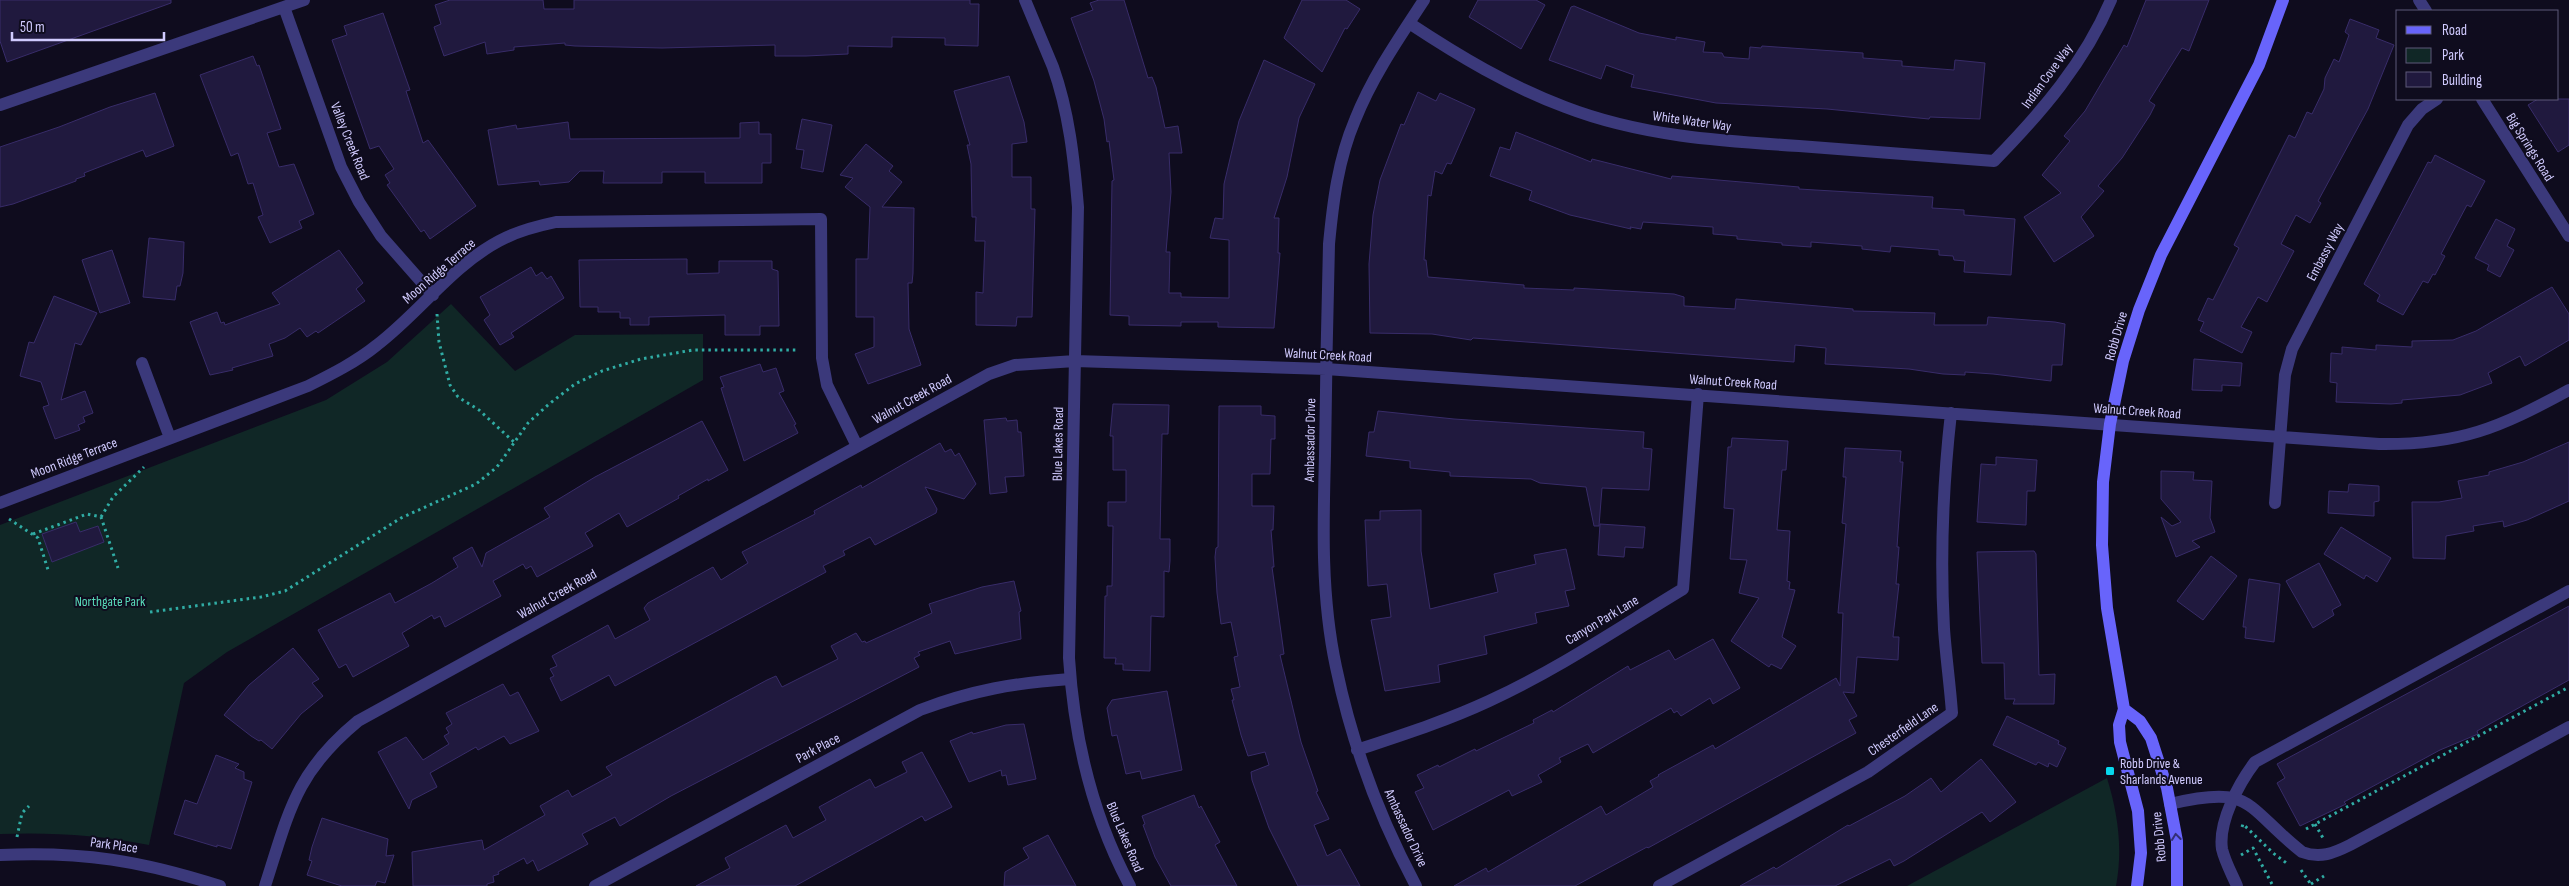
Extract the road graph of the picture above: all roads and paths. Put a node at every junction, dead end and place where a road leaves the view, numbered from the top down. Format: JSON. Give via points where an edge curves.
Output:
{"nodes":[{"id":1,"x":304,"y":0,"type":"edge"},
{"id":2,"x":1025,"y":0,"type":"edge"},
{"id":3,"x":1424,"y":0,"type":"edge"},
{"id":4,"x":2111,"y":0,"type":"edge"},
{"id":5,"x":2283,"y":0,"type":"edge"},
{"id":6,"x":284,"y":7,"type":"junction"},
{"id":7,"x":1409,"y":23,"type":"junction"},
{"id":8,"x":2436,"y":100,"type":"edge"},
{"id":9,"x":2483,"y":100,"type":"edge"},
{"id":10,"x":0,"y":106,"type":"edge"},
{"id":11,"x":1994,"y":160,"type":"joint"},
{"id":12,"x":2569,"y":236,"type":"edge"},
{"id":13,"x":433,"y":295,"type":"junction"},
{"id":14,"x":437,"y":314,"type":"dead end"},
{"id":15,"x":798,"y":350,"type":"dead end"},
{"id":16,"x":1075,"y":361,"type":"junction"},
{"id":17,"x":142,"y":364,"type":"dead end"},
{"id":18,"x":1326,"y":368,"type":"junction"},
{"id":19,"x":2569,"y":390,"type":"edge"},
{"id":20,"x":1698,"y":394,"type":"junction"},
{"id":21,"x":1951,"y":412,"type":"junction"},
{"id":22,"x":2110,"y":424,"type":"junction"},
{"id":23,"x":2280,"y":436,"type":"junction"},
{"id":24,"x":170,"y":438,"type":"junction"},
{"id":25,"x":514,"y":443,"type":"junction"},
{"id":26,"x":857,"y":446,"type":"junction"},
{"id":27,"x":145,"y":466,"type":"dead end"},
{"id":28,"x":0,"y":503,"type":"edge"},
{"id":29,"x":2275,"y":503,"type":"dead end"},
{"id":30,"x":101,"y":517,"type":"junction"},
{"id":31,"x":9,"y":519,"type":"dead end"},
{"id":32,"x":33,"y":534,"type":"junction"},
{"id":33,"x":118,"y":568,"type":"dead end"},
{"id":34,"x":49,"y":572,"type":"dead end"},
{"id":35,"x":2569,"y":591,"type":"edge"},
{"id":36,"x":150,"y":612,"type":"dead end"},
{"id":37,"x":1070,"y":679,"type":"junction"},
{"id":38,"x":2569,"y":687,"type":"edge"},
{"id":39,"x":2124,"y":709,"type":"junction"},
{"id":40,"x":2569,"y":727,"type":"edge"},
{"id":41,"x":1357,"y":750,"type":"junction"},
{"id":42,"x":2233,"y":797,"type":"junction"},
{"id":43,"x":2170,"y":804,"type":"junction"},
{"id":44,"x":29,"y":806,"type":"dead end"},
{"id":45,"x":2315,"y":824,"type":"junction"},
{"id":46,"x":2306,"y":829,"type":"dead end"},
{"id":47,"x":2238,"y":831,"type":"dead end"},
{"id":48,"x":17,"y":837,"type":"dead end"},
{"id":49,"x":2323,"y":838,"type":"dead end"},
{"id":50,"x":2236,"y":851,"type":"dead end"},
{"id":51,"x":0,"y":855,"type":"edge"},
{"id":52,"x":2293,"y":867,"type":"dead end"},
{"id":53,"x":2298,"y":869,"type":"dead end"},
{"id":54,"x":2324,"y":876,"type":"dead end"},
{"id":55,"x":2312,"y":885,"type":"edge"},
{"id":56,"x":220,"y":886,"type":"edge"},
{"id":57,"x":265,"y":886,"type":"edge"},
{"id":58,"x":594,"y":886,"type":"edge"},
{"id":59,"x":1130,"y":886,"type":"edge"},
{"id":60,"x":1416,"y":886,"type":"edge"},
{"id":61,"x":1659,"y":886,"type":"edge"},
{"id":62,"x":2137,"y":886,"type":"edge"},
{"id":63,"x":2177,"y":886,"type":"edge"},
{"id":64,"x":2237,"y":886,"type":"edge"},
{"id":65,"x":2273,"y":886,"type":"edge"}],
"edges":[{"from":1,"to":6,"type":"street"},
{"from":2,"to":16,"type":"street","name":"Blue Lakes Road","via":[[1053,68],[1066,111],[1074,158],[1078,207]]},
{"from":3,"to":7,"type":"street","name":"Ambassador Drive"},
{"from":4,"to":11,"type":"street","name":"Indian Cove Way","via":[[2085,50],[2060,88],[2029,126]]},
{"from":5,"to":22,"type":"main road","name":"Robb Drive","via":[[2259,64],[2158,264],[2139,310],[2123,362]]},
{"from":6,"to":10,"type":"street"},
{"from":6,"to":13,"type":"street","name":"Valley Creek Road","via":[[341,167],[359,202],[381,236]]},
{"from":7,"to":11,"type":"street","name":"White Water Way","via":[[1476,66],[1522,90],[1617,124],[1717,141]]},
{"from":7,"to":18,"type":"street","name":"Ambassador Drive","via":[[1373,82],[1354,121],[1340,165],[1332,203],[1329,244]]},
{"from":8,"to":23,"type":"street","name":"Embassy Way","via":[[2408,125],[2299,333],[2285,375]]},
{"from":9,"to":12,"type":"street","name":"Big Springs Road"},
{"from":13,"to":24,"type":"street","name":"Moon Ridge Terrace","via":[[377,346],[345,367],[308,386]]},
{"from":13,"to":26,"type":"street","name":"Moon Ridge Terrace","via":[[473,258],[498,241],[556,222],[821,219],[822,358],[827,384]]},
{"from":14,"to":25,"type":"path","via":[[439,342],[450,385],[458,397],[479,410]]},
{"from":15,"to":25,"type":"path","via":[[693,350],[649,357],[602,371],[548,404],[528,423]]},
{"from":16,"to":18,"type":"street","name":"Walnut Creek Road"},
{"from":16,"to":26,"type":"street","name":"Walnut Creek Road","via":[[1015,365],[989,374]]},
{"from":16,"to":37,"type":"street","name":"Blue Lakes Road"},
{"from":17,"to":24,"type":"street"},
{"from":18,"to":20,"type":"street","name":"Walnut Creek Road"},
{"from":18,"to":41,"type":"street","name":"Ambassador Drive","via":[[1323,548],[1327,605],[1336,666]]},
{"from":19,"to":23,"type":"street","name":"Walnut Creek Road","via":[[2517,418],[2448,440],[2379,444]]},
{"from":20,"to":21,"type":"street","name":"Walnut Creek Road"},
{"from":20,"to":41,"type":"street","name":"Canyon Park Lane","via":[[1684,589],[1490,701],[1438,724]]},
{"from":21,"to":22,"type":"street","name":"Walnut Creek Road"},
{"from":21,"to":61,"type":"street","name":"Chesterfield Lane","via":[[1943,544],[1944,629],[1952,713],[1868,772]]},
{"from":22,"to":23,"type":"street","name":"Walnut Creek Road"},
{"from":22,"to":39,"type":"main road","name":"Robb Drive","via":[[2103,482],[2102,545],[2107,608]]},
{"from":23,"to":29,"type":"street","name":"Embassy Way"},
{"from":24,"to":28,"type":"street","name":"Moon Ridge Terrace"},
{"from":25,"to":36,"type":"path","via":[[497,467],[476,484],[401,518],[285,591]]},
{"from":26,"to":57,"type":"street","name":"Walnut Creek Road","via":[[358,721],[312,766],[296,793]]},
{"from":27,"to":30,"type":"path","via":[[113,497]]},
{"from":30,"to":32,"type":"path","via":[[87,514]]},
{"from":30,"to":33,"type":"path"},
{"from":31,"to":32,"type":"path"},
{"from":32,"to":34,"type":"path","via":[[42,547]]},
{"from":35,"to":42,"type":"street","via":[[2255,762]]},
{"from":37,"to":58,"type":"street","name":"Park Place","via":[[994,687],[956,696],[920,710]]},
{"from":37,"to":59,"type":"street","name":"Blue Lakes Road","via":[[1086,776],[1101,824]]},
{"from":38,"to":45,"type":"path"},
{"from":39,"to":43,"type":"main road","name":"Robb Drive","via":[[2140,721],[2151,738]]},
{"from":39,"to":62,"type":"main road","name":"Robb Drive","via":[[2119,725],[2120,742],[2140,832]]},
{"from":40,"to":42,"type":"street","via":[[2350,845],[2323,856],[2302,852],[2244,800]]},
{"from":41,"to":60,"type":"street","name":"Ambassador Drive","via":[[1377,805]]},
{"from":42,"to":43,"type":"street","via":[[2203,796]]},
{"from":42,"to":64,"type":"street","via":[[2222,846]]},
{"from":63,"to":43,"type":"main road","name":"Robb Drive","one_way":true,"via":[[2177,841]]},
{"from":44,"to":48,"type":"path","via":[[22,813]]},
{"from":45,"to":46,"type":"path"},
{"from":45,"to":49,"type":"path"},
{"from":47,"to":52,"type":"path","via":[[2243,824]]},
{"from":50,"to":65,"type":"path","via":[[2239,856],[2253,848]]},
{"from":51,"to":56,"type":"street","name":"Park Place","via":[[91,856],[143,864]]},
{"from":53,"to":55,"type":"path","via":[[2304,872]]},
{"from":54,"to":55,"type":"path"}]}
